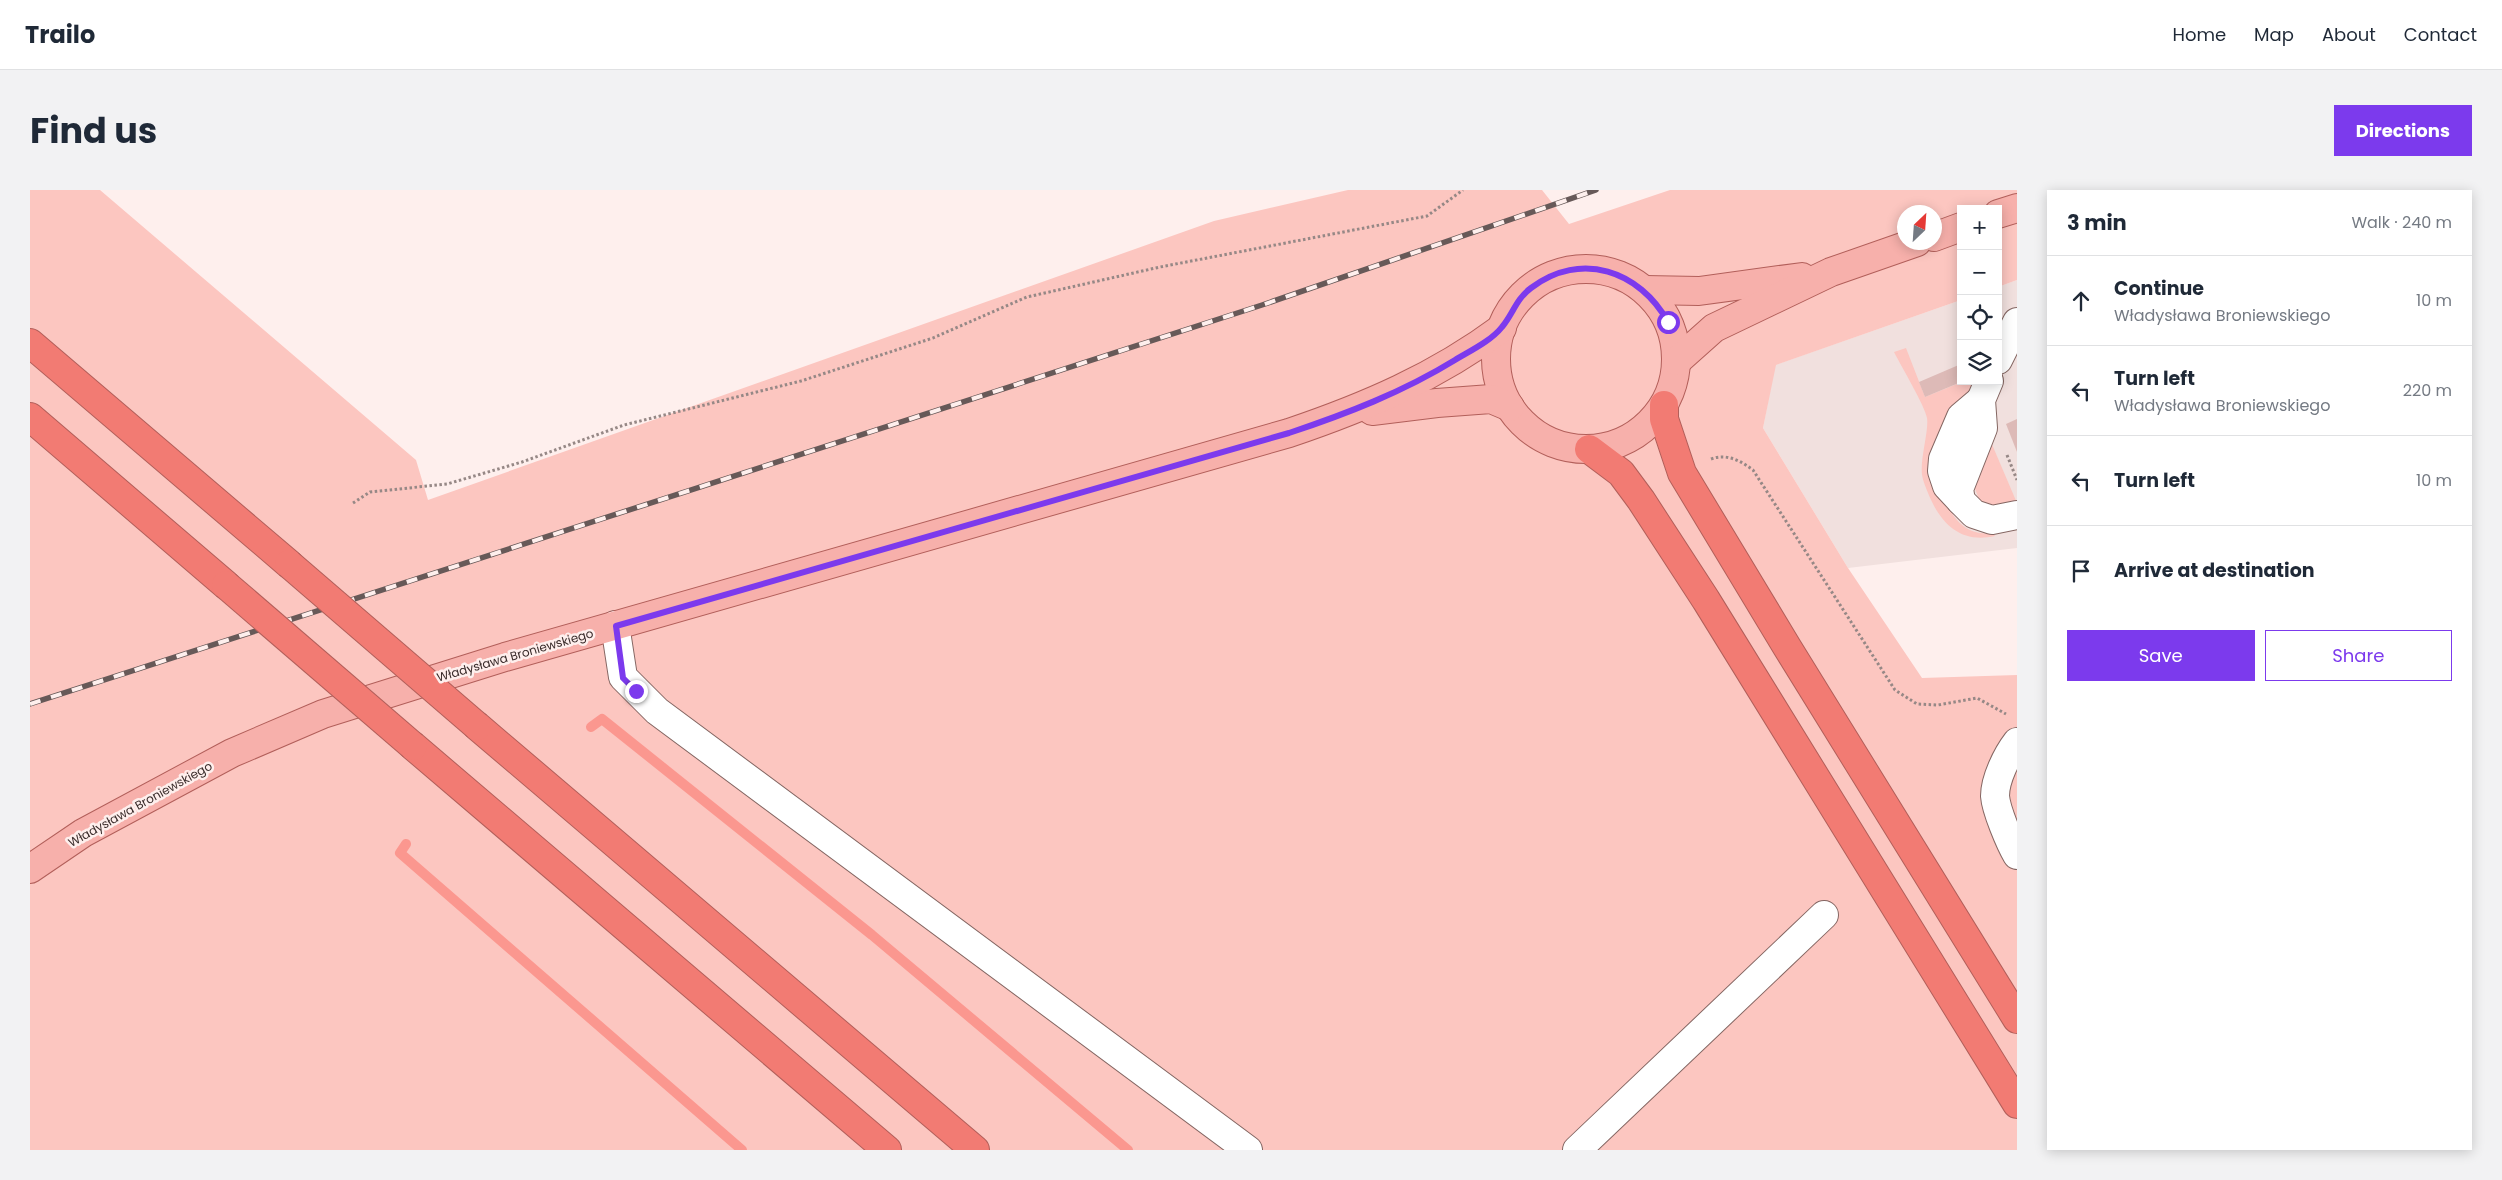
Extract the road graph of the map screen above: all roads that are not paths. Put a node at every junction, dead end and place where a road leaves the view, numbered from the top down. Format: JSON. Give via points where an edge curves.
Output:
{"nodes":[{"id":1,"x":2017,"y":208,"type":"edge"},
{"id":2,"x":2002,"y":213,"type":"edge"},
{"id":3,"x":1957,"y":228,"type":"edge"},
{"id":4,"x":1942,"y":233,"type":"edge"},
{"id":5,"x":1897,"y":249,"type":"edge"},
{"id":6,"x":1832,"y":272,"type":"junction"},
{"id":7,"x":1645,"y":290,"type":"junction"},
{"id":8,"x":2017,"y":322,"type":"edge"},
{"id":9,"x":1502,"y":328,"type":"junction"},
{"id":10,"x":30,"y":343,"type":"edge"},
{"id":11,"x":2002,"y":352,"type":"edge"},
{"id":12,"x":1677,"y":361,"type":"junction"},
{"id":13,"x":1985,"y":391,"type":"edge"},
{"id":14,"x":1664,"y":405,"type":"junction"},
{"id":15,"x":1510,"y":406,"type":"junction"},
{"id":16,"x":1343,"y":414,"type":"junction"},
{"id":17,"x":30,"y":417,"type":"edge"},
{"id":18,"x":1589,"y":449,"type":"junction"},
{"id":19,"x":2017,"y":515,"type":"edge"},
{"id":20,"x":616,"y":626,"type":"junction"},
{"id":21,"x":2015,"y":730,"type":"edge"},
{"id":22,"x":2017,"y":855,"type":"edge"},
{"id":23,"x":30,"y":869,"type":"edge"},
{"id":24,"x":1824,"y":915,"type":"dead end"},
{"id":25,"x":2017,"y":1019,"type":"edge"},
{"id":26,"x":2017,"y":1104,"type":"edge"},
{"id":27,"x":887,"y":1150,"type":"edge"},
{"id":28,"x":975,"y":1150,"type":"edge"},
{"id":29,"x":1248,"y":1150,"type":"edge"},
{"id":30,"x":1577,"y":1150,"type":"edge"}],
"edges":[{"from":1,"to":2,"type":"main road"},
{"from":3,"to":4,"type":"main road"},
{"from":5,"to":6,"type":"main road"},
{"from":6,"to":7,"type":"main road","via":[[1699,291]]},
{"from":6,"to":12,"type":"main road","via":[[1714,328]]},
{"from":7,"to":9,"type":"main road","name":"Władysława Broniewskiego","via":[[1624,277],[1600,270],[1575,270],[1552,276],[1530,288],[1513,306]]},
{"from":7,"to":12,"type":"main road","name":"Władysława Broniewskiego","via":[[1668,322],[1675,341]]},
{"from":8,"to":11,"type":"lane"},
{"from":9,"to":15,"type":"main road","name":"Władysława Broniewskiego","via":[[1496,354],[1499,382]]},
{"from":9,"to":16,"type":"main road","name":"Władysława Broniewskiego","via":[[1431,375]]},
{"from":10,"to":28,"type":"highway","bridge":true},
{"from":12,"to":14,"type":"main road","name":"Władysława Broniewskiego","via":[[1673,384]]},
{"from":13,"to":19,"type":"lane","via":[[1983,428],[1959,489],[1961,502],[1974,514],[1992,520]]},
{"from":14,"to":18,"type":"main road","name":"Władysława Broniewskiego","via":[[1650,423],[1632,437],[1611,446]]},
{"from":14,"to":25,"type":"highway","via":[[1664,420],[1682,473]]},
{"from":15,"to":16,"type":"main road","name":"Władysława Broniewskiego","via":[[1490,399]]},
{"from":15,"to":18,"type":"main road","name":"Władysława Broniewskiego","via":[[1524,424],[1543,438],[1565,447]]},
{"from":16,"to":20,"type":"main road","name":"Władysława Broniewskiego","via":[[1270,438]]},
{"from":17,"to":27,"type":"highway","bridge":true},
{"from":18,"to":26,"type":"highway","via":[[1621,473],[1652,517]]},
{"from":20,"to":23,"type":"main road","name":"Władysława Broniewskiego","via":[[505,656],[323,714],[223,757],[83,833]]},
{"from":20,"to":29,"type":"lane","via":[[623,678],[657,711]]},
{"from":21,"to":22,"type":"lane","via":[[1995,796]]},
{"from":24,"to":30,"type":"lane"}]}
